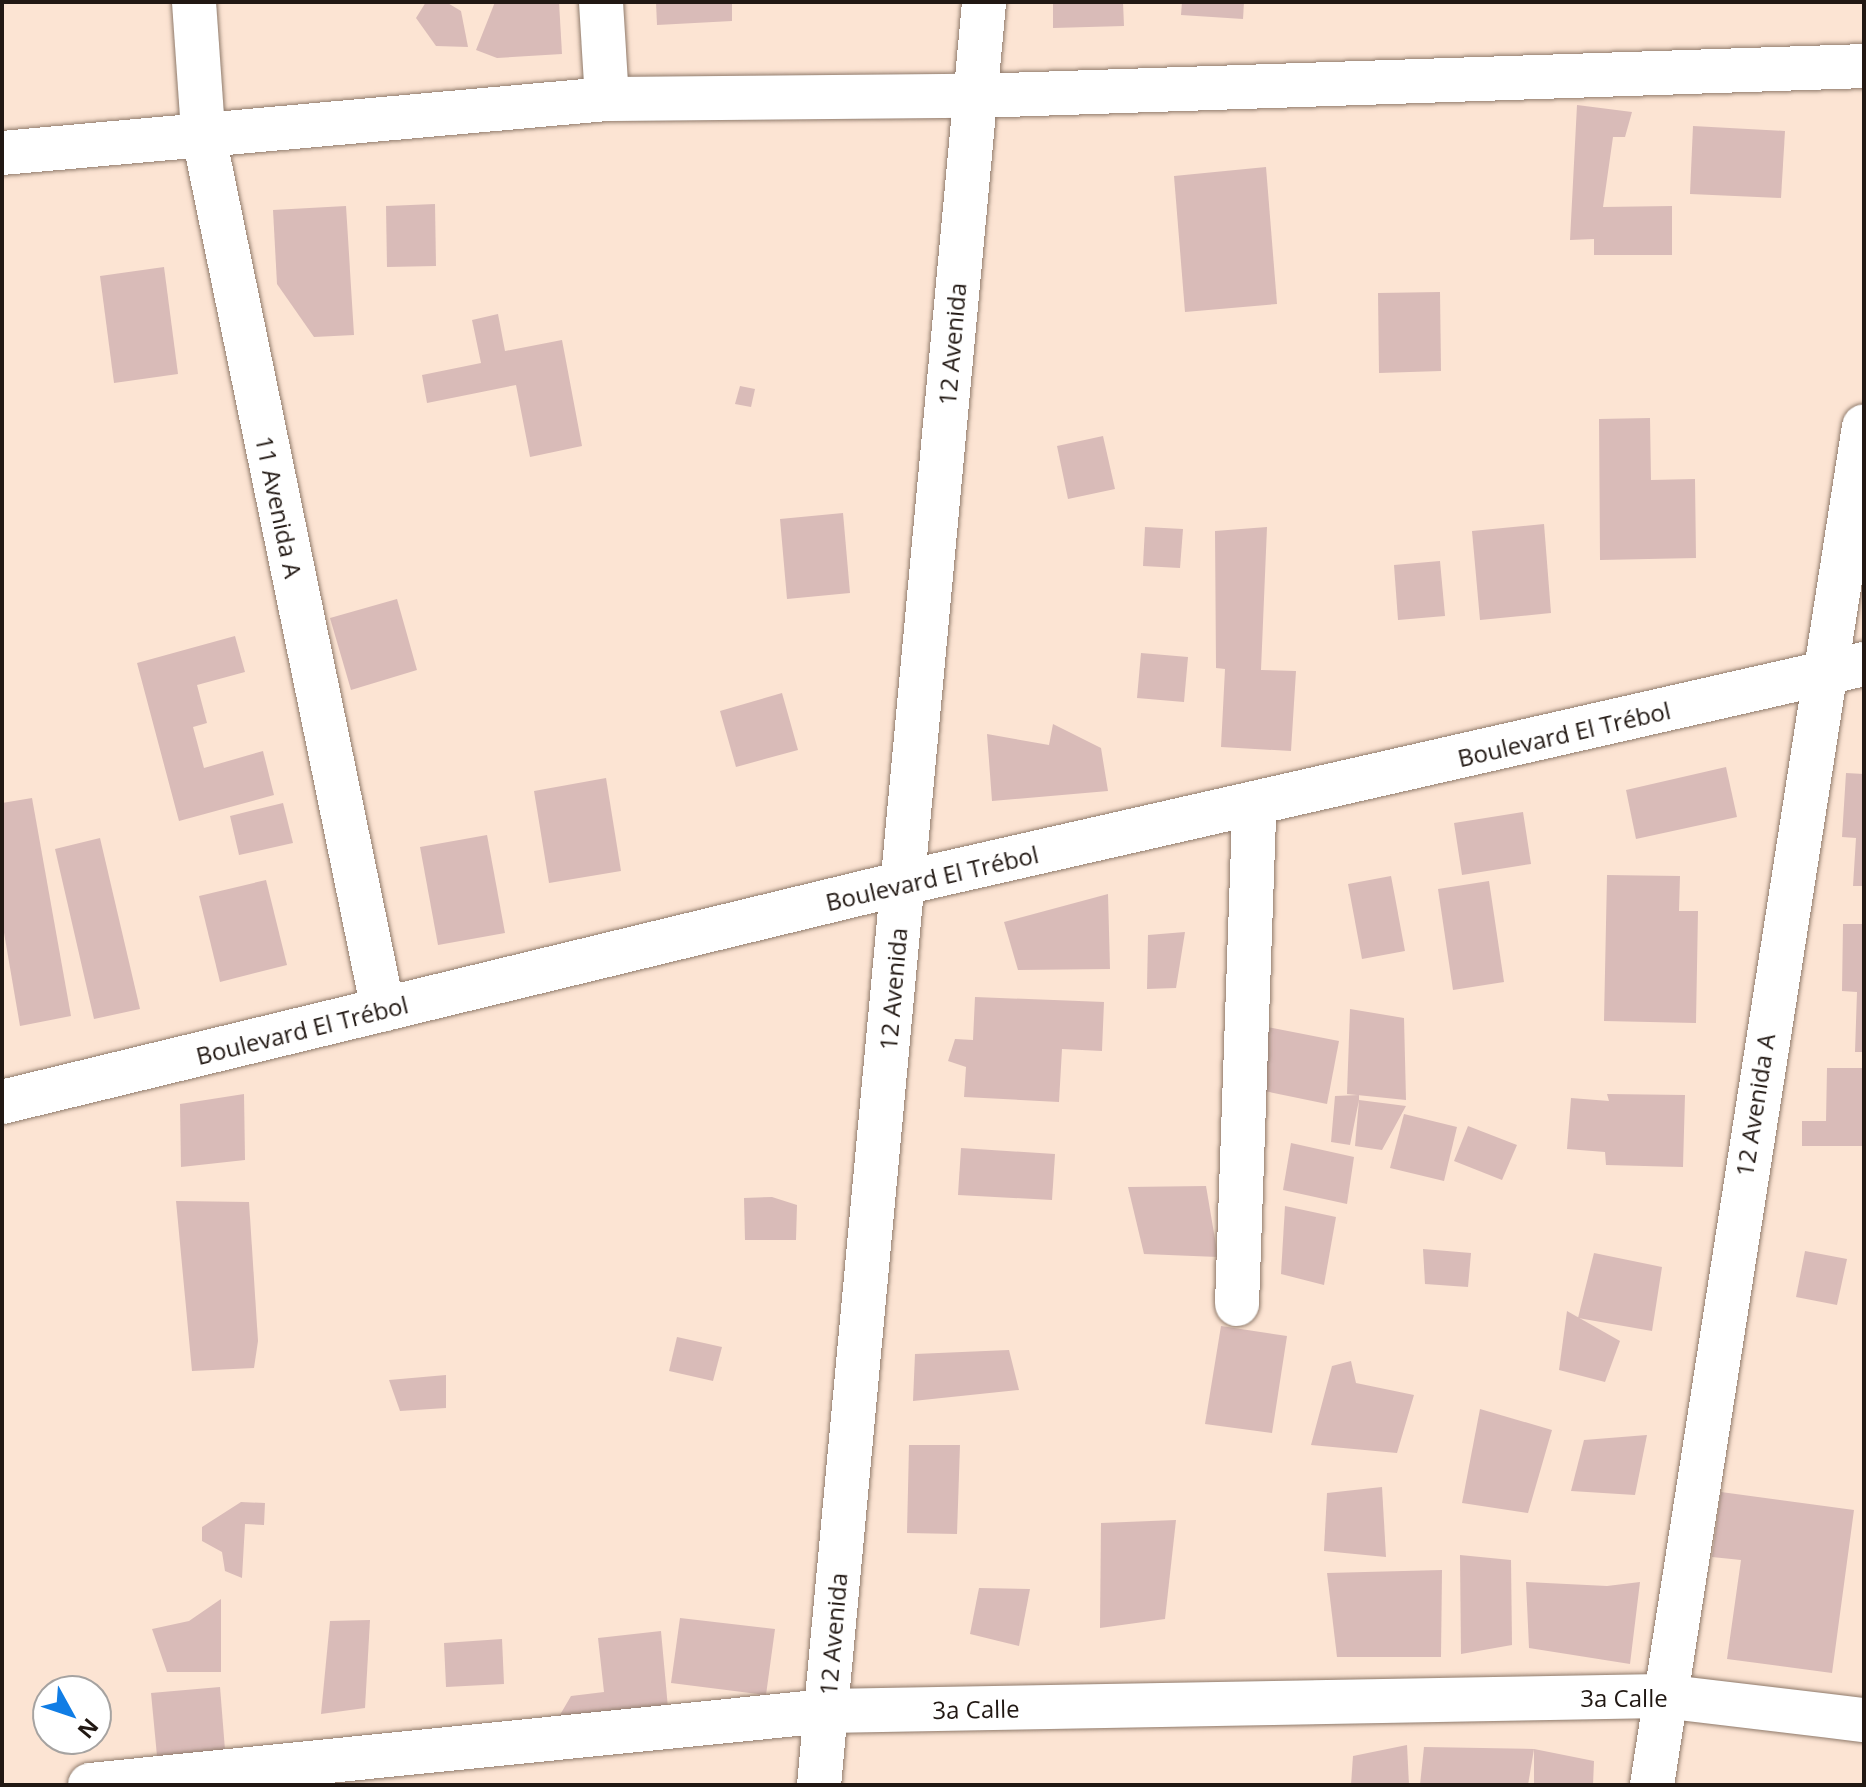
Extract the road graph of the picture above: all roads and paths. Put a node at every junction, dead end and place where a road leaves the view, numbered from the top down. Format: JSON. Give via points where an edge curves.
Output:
{"nodes":[{"id":1,"x":194,"y":2,"type":"edge"},
{"id":2,"x":601,"y":2,"type":"edge"},
{"id":3,"x":984,"y":2,"type":"edge"},
{"id":4,"x":1864,"y":66,"type":"edge"},
{"id":5,"x":975,"y":96,"type":"junction"},
{"id":6,"x":607,"y":99,"type":"junction"},
{"id":7,"x":203,"y":132,"type":"junction"},
{"id":8,"x":2,"y":153,"type":"edge"},
{"id":9,"x":1864,"y":426,"type":"edge"},
{"id":10,"x":1864,"y":664,"type":"edge"},
{"id":11,"x":1822,"y":674,"type":"junction"},
{"id":12,"x":1254,"y":807,"type":"junction"},
{"id":13,"x":903,"y":883,"type":"junction"},
{"id":14,"x":383,"y":1010,"type":"junction"},
{"id":15,"x":2,"y":1102,"type":"edge"},
{"id":16,"x":1237,"y":1304,"type":"dead end"},
{"id":17,"x":1662,"y":1696,"type":"junction"},
{"id":18,"x":826,"y":1711,"type":"junction"},
{"id":19,"x":1864,"y":1720,"type":"edge"},
{"id":20,"x":90,"y":1785,"type":"edge"},
{"id":21,"x":819,"y":1785,"type":"edge"},
{"id":22,"x":1652,"y":1785,"type":"edge"}],
"edges":[{"from":1,"to":7,"type":"street","name":"11 Avenida A"},
{"from":2,"to":6,"type":"street"},
{"from":3,"to":5,"type":"street","name":"12 Avenida"},
{"from":4,"to":5,"type":"street"},
{"from":5,"to":6,"type":"street"},
{"from":5,"to":13,"type":"street","name":"12 Avenida"},
{"from":6,"to":7,"type":"street"},
{"from":7,"to":8,"type":"street"},
{"from":7,"to":14,"type":"street","name":"11 Avenida A"},
{"from":9,"to":11,"type":"street","name":"12 Avenida A"},
{"from":10,"to":11,"type":"street","name":"Boulevard El Trébol"},
{"from":11,"to":12,"type":"street","name":"Boulevard El Trébol"},
{"from":11,"to":17,"type":"street","name":"12 Avenida A"},
{"from":12,"to":13,"type":"street","name":"Boulevard El Trébol"},
{"from":12,"to":16,"type":"street"},
{"from":13,"to":14,"type":"street","name":"Boulevard El Trébol"},
{"from":13,"to":18,"type":"street","name":"12 Avenida"},
{"from":14,"to":15,"type":"street","name":"Boulevard El Trébol"},
{"from":17,"to":18,"type":"street","name":"3a Calle"},
{"from":17,"to":19,"type":"street","name":"3a Calle"},
{"from":17,"to":22,"type":"street","name":"12 Avenida A"},
{"from":18,"to":20,"type":"street","name":"3a Calle"},
{"from":18,"to":21,"type":"street","name":"12 Avenida"}]}
